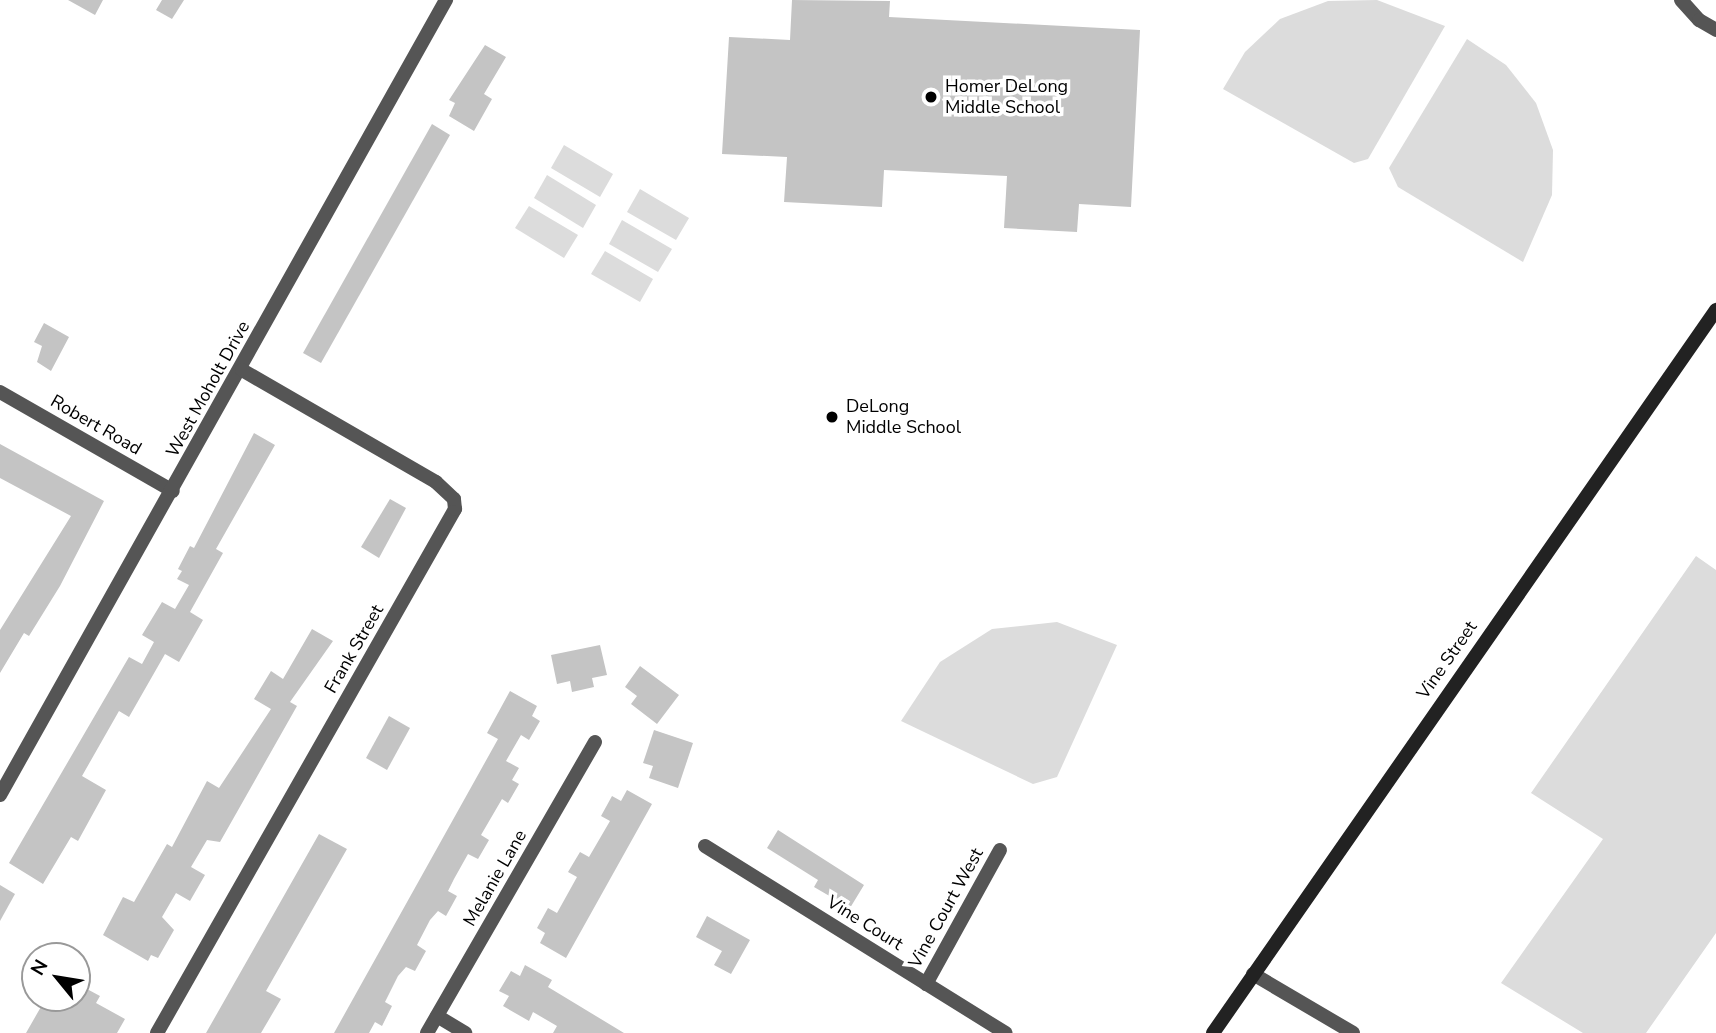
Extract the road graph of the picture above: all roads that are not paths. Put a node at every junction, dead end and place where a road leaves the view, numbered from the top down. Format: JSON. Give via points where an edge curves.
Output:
{"nodes":[{"id":1,"x":446,"y":0,"type":"edge"},
{"id":2,"x":1681,"y":0,"type":"edge"},
{"id":3,"x":1716,"y":30,"type":"edge"},
{"id":4,"x":1716,"y":310,"type":"edge"},
{"id":5,"x":242,"y":370,"type":"junction"},
{"id":6,"x":0,"y":392,"type":"edge"},
{"id":7,"x":173,"y":491,"type":"junction"},
{"id":8,"x":595,"y":743,"type":"dead end"},
{"id":9,"x":0,"y":795,"type":"edge"},
{"id":10,"x":705,"y":846,"type":"dead end"},
{"id":11,"x":1000,"y":850,"type":"dead end"},
{"id":12,"x":1253,"y":974,"type":"junction"},
{"id":13,"x":926,"y":984,"type":"junction"},
{"id":14,"x":437,"y":1016,"type":"junction"},
{"id":15,"x":157,"y":1033,"type":"edge"},
{"id":16,"x":427,"y":1033,"type":"edge"},
{"id":17,"x":465,"y":1033,"type":"edge"},
{"id":18,"x":1005,"y":1033,"type":"edge"},
{"id":19,"x":1213,"y":1033,"type":"edge"},
{"id":20,"x":1353,"y":1033,"type":"edge"}],
"edges":[{"from":1,"to":5,"type":"street","name":"West Moholt Drive"},
{"from":2,"to":3,"type":"street"},
{"from":4,"to":12,"type":"street","name":"Vine Street"},
{"from":5,"to":7,"type":"street","name":"West Moholt Drive"},
{"from":5,"to":15,"type":"street","name":"Frank Street","via":[[436,482],[454,499],[455,509]]},
{"from":6,"to":7,"type":"street","name":"Robert Road"},
{"from":7,"to":9,"type":"street","name":"West Moholt Drive"},
{"from":8,"to":14,"type":"street","name":"Melanie Lane"},
{"from":10,"to":13,"type":"street","name":"Vine Court"},
{"from":11,"to":13,"type":"street","name":"Vine Court West"},
{"from":12,"to":19,"type":"street","name":"Vine Street"},
{"from":12,"to":20,"type":"street"},
{"from":13,"to":18,"type":"street","name":"Vine Court"},
{"from":14,"to":16,"type":"street","name":"Melanie Lane"},
{"from":14,"to":17,"type":"street"}]}
